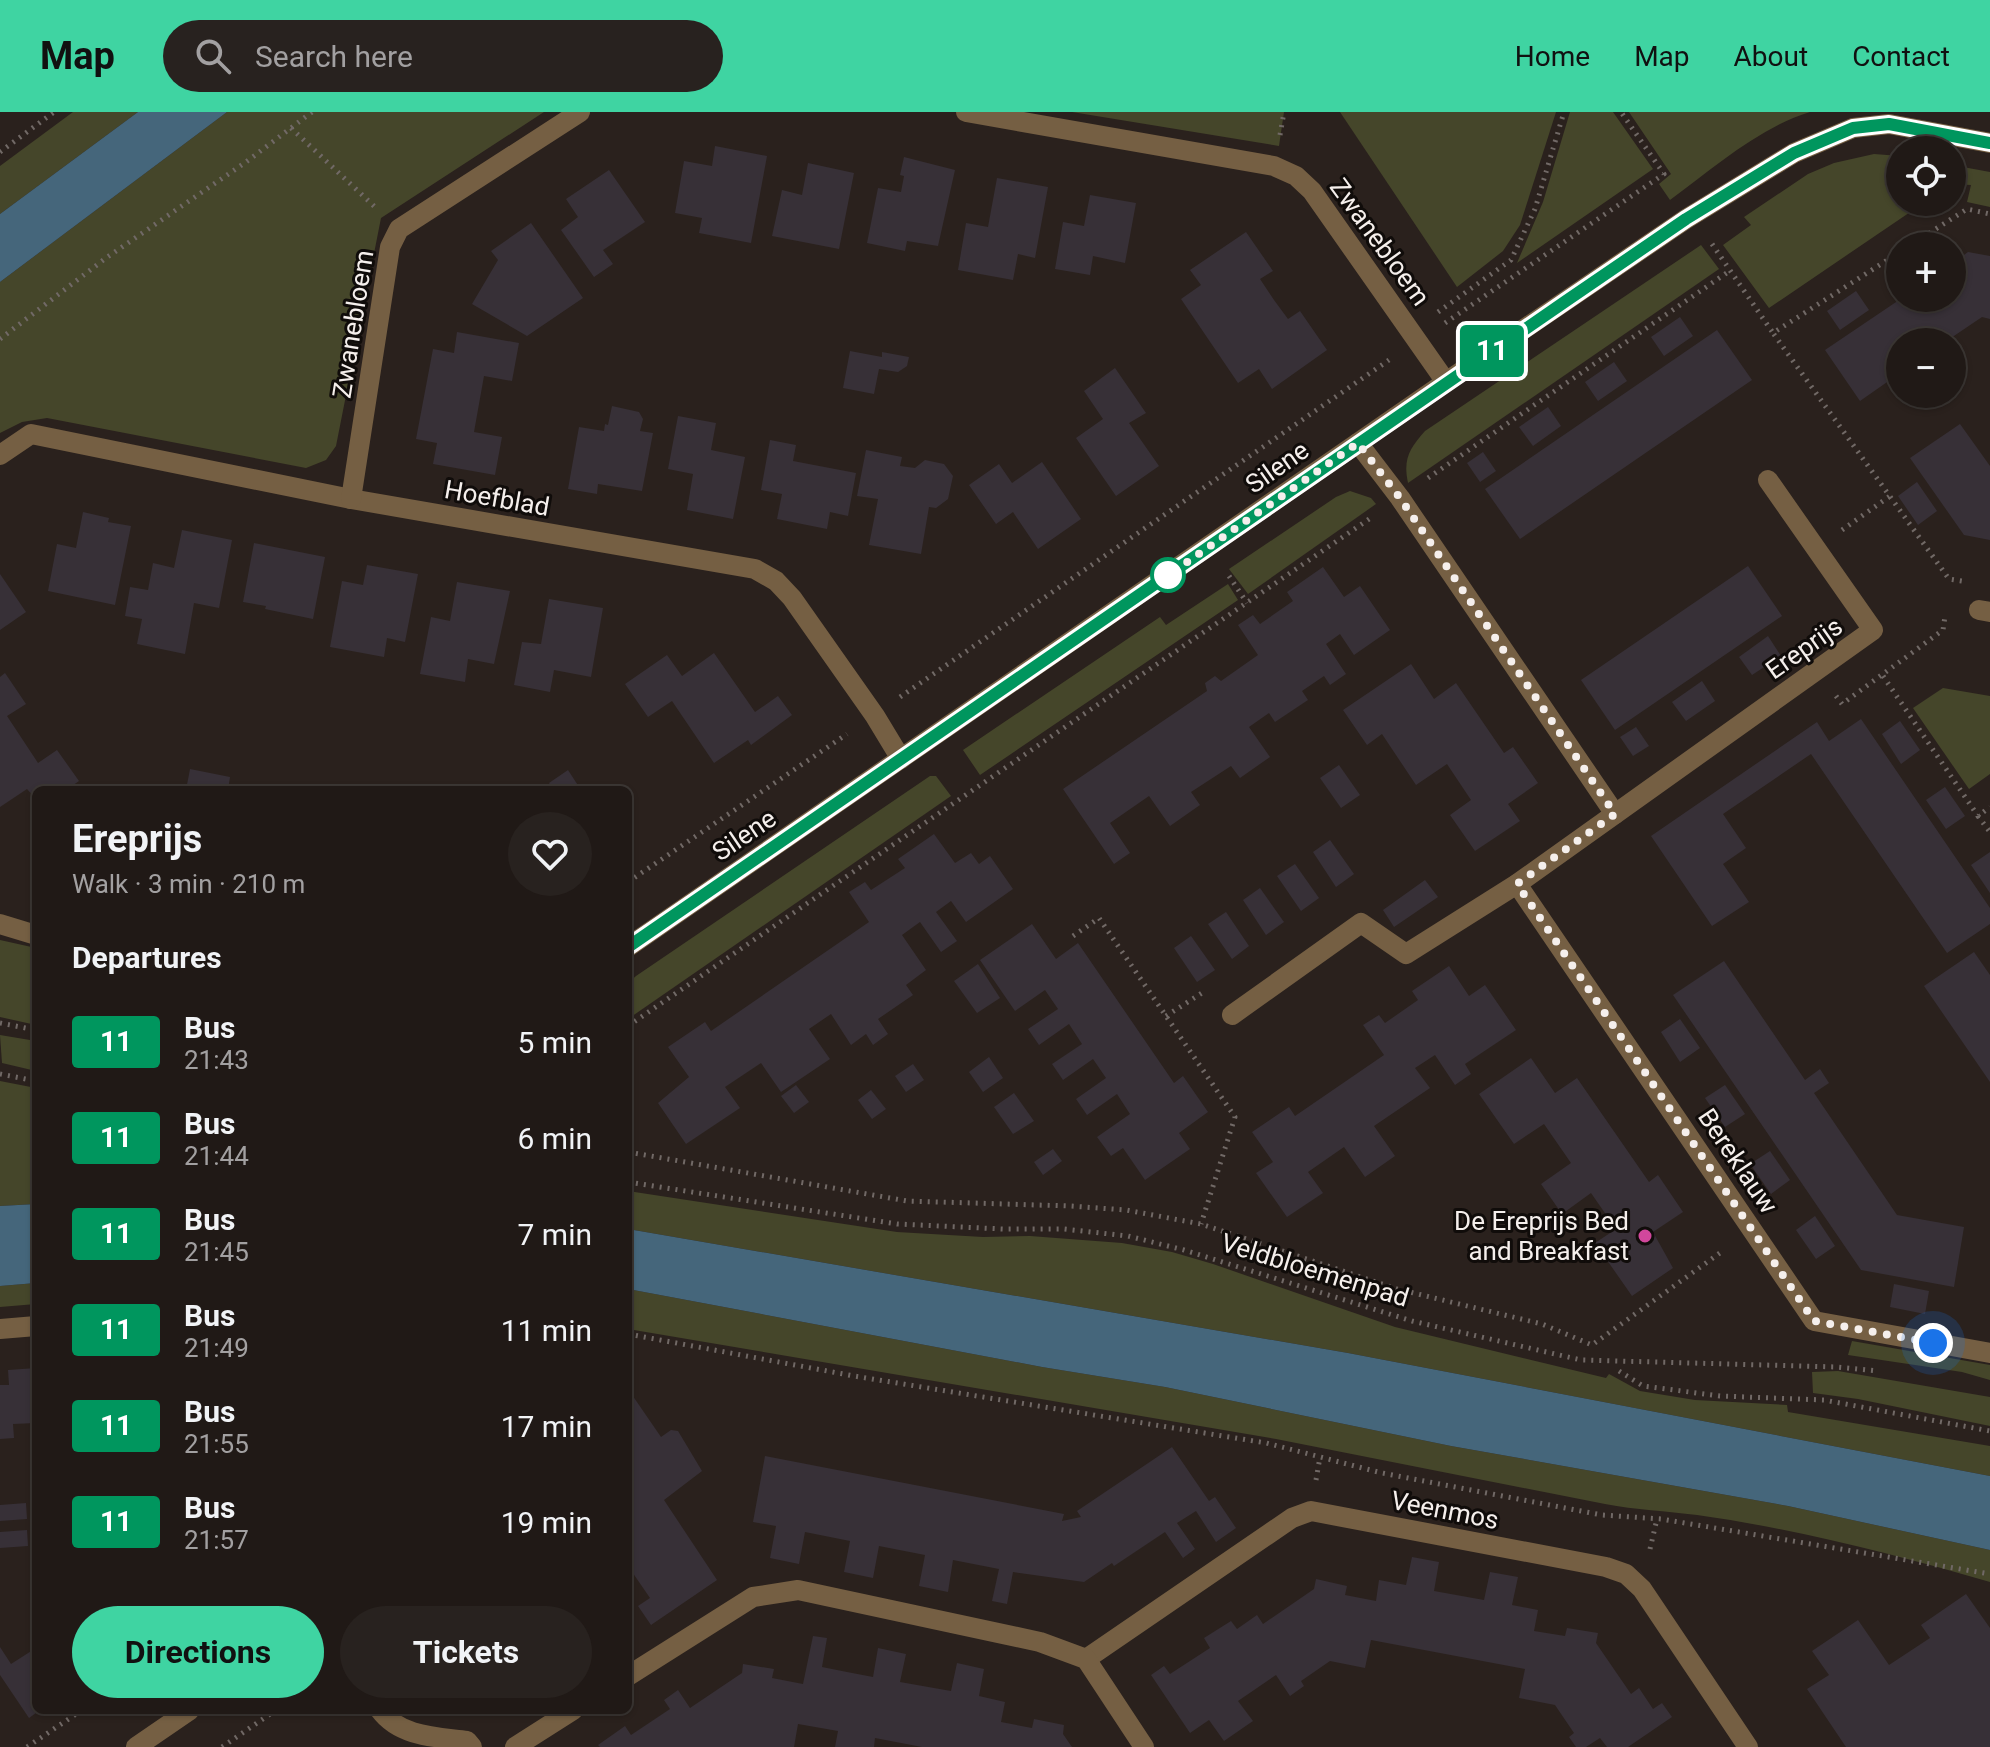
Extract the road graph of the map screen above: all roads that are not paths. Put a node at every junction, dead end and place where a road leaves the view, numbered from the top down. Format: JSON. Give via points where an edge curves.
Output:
{"nodes":[{"id":1,"x":580,"y":112,"type":"edge"},
{"id":2,"x":966,"y":112,"type":"edge"},
{"id":3,"x":1990,"y":143,"type":"edge"},
{"id":4,"x":1446,"y":382,"type":"junction"},
{"id":5,"x":1358,"y":443,"type":"junction"},
{"id":6,"x":0,"y":455,"type":"edge"},
{"id":7,"x":1768,"y":480,"type":"dead end"},
{"id":8,"x":351,"y":499,"type":"junction"},
{"id":9,"x":901,"y":759,"type":"junction"},
{"id":10,"x":1615,"y":814,"type":"junction"},
{"id":11,"x":1517,"y":884,"type":"junction"},
{"id":12,"x":0,"y":924,"type":"edge"},
{"id":13,"x":32,"y":934,"type":"edge"},
{"id":14,"x":632,"y":944,"type":"edge"},
{"id":15,"x":1232,"y":1015,"type":"dead end"},
{"id":16,"x":32,"y":1326,"type":"edge"},
{"id":17,"x":0,"y":1329,"type":"edge"},
{"id":18,"x":1990,"y":1353,"type":"edge"},
{"id":19,"x":1086,"y":1659,"type":"junction"},
{"id":20,"x":632,"y":1673,"type":"edge"},
{"id":21,"x":184,"y":1714,"type":"edge"},
{"id":22,"x":383,"y":1714,"type":"edge"},
{"id":23,"x":567,"y":1714,"type":"edge"},
{"id":24,"x":136,"y":1747,"type":"edge"},
{"id":25,"x":472,"y":1747,"type":"edge"},
{"id":26,"x":515,"y":1747,"type":"edge"},
{"id":27,"x":1144,"y":1747,"type":"edge"},
{"id":28,"x":1748,"y":1747,"type":"edge"}],
"edges":[{"from":1,"to":8,"type":"street","name":"Zwanebloem","via":[[399,229],[390,247]]},
{"from":2,"to":4,"type":"street","name":"Zwanebloem","via":[[1274,166],[1296,176],[1312,191]]},
{"from":3,"to":4,"type":"street","name":"Silene","via":[[1889,124],[1853,128],[1794,153],[1686,219]]},
{"from":4,"to":5,"type":"street","name":"Silene"},
{"from":5,"to":9,"type":"street","name":"Silene"},
{"from":5,"to":10,"type":"street"},
{"from":6,"to":8,"type":"street","name":"Hoefblad","via":[[31,434]]},
{"from":7,"to":10,"type":"street","name":"Ereprijs","via":[[1873,630]]},
{"from":8,"to":9,"type":"street","name":"Hoefblad","via":[[755,569],[792,598]]},
{"from":9,"to":14,"type":"street","name":"Silene"},
{"from":10,"to":11,"type":"street","name":"Ereprijs"},
{"from":11,"to":15,"type":"street","name":"Ereprijs","via":[[1406,954],[1361,923]]},
{"from":11,"to":18,"type":"street","name":"Bereklauw","via":[[1814,1321]]},
{"from":12,"to":13,"type":"street"},
{"from":16,"to":17,"type":"street"},
{"from":19,"to":20,"type":"street","via":[[1040,1642],[798,1590],[753,1597]]},
{"from":19,"to":27,"type":"street"},
{"from":19,"to":28,"type":"street","name":"Veenmos","via":[[1292,1518],[1311,1511],[1626,1574],[1642,1589]]},
{"from":21,"to":24,"type":"street"},
{"from":22,"to":25,"type":"street","via":[[410,1733],[467,1741]]},
{"from":23,"to":26,"type":"street"}]}
